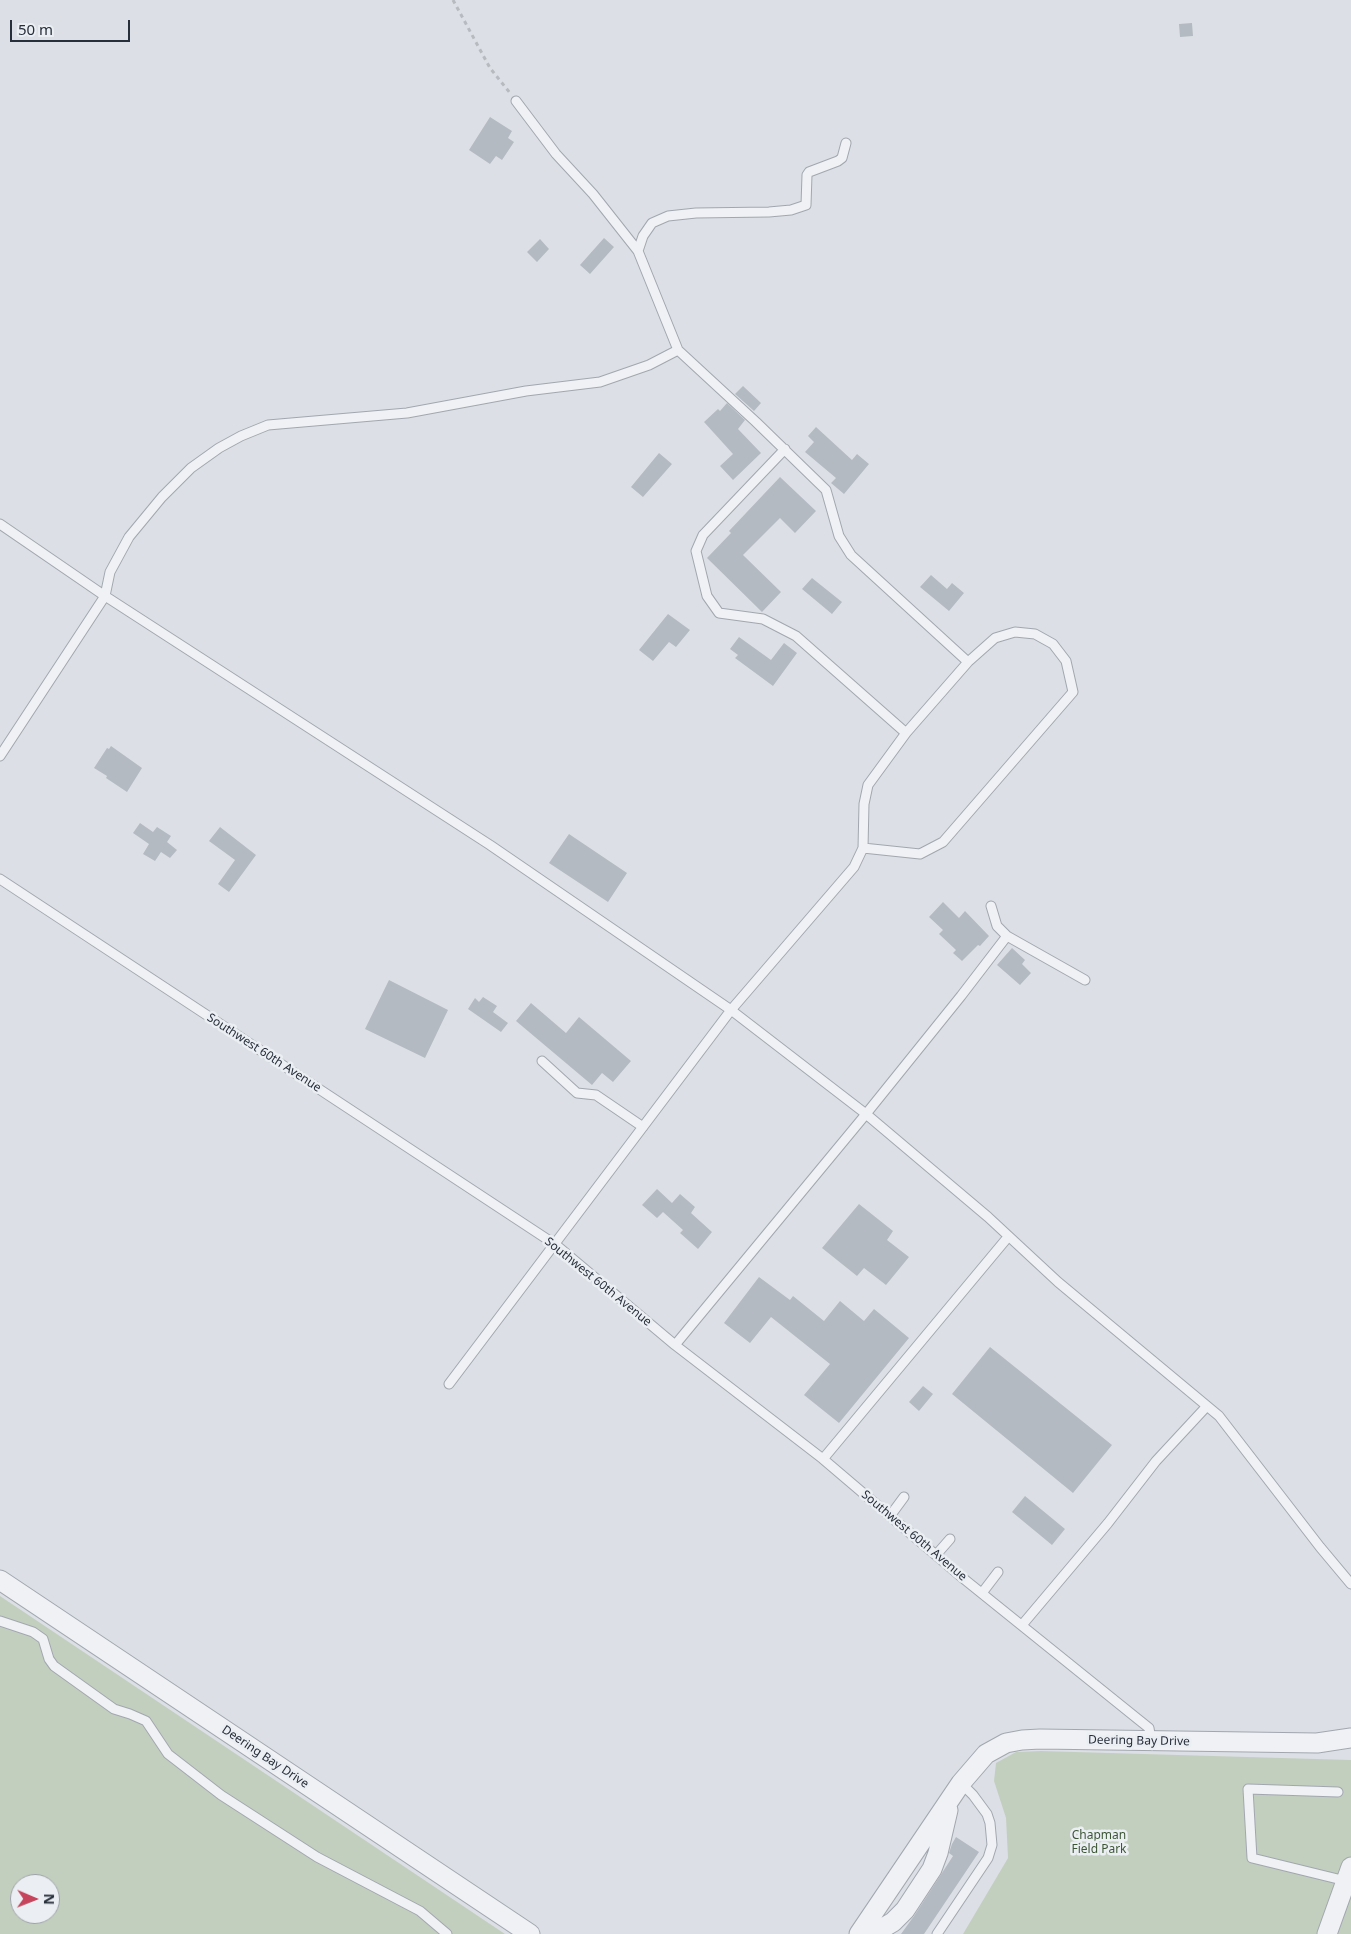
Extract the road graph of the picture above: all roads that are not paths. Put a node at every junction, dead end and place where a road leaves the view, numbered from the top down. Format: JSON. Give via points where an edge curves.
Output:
{"nodes":[{"id":1,"x":516,"y":101,"type":"road end"},
{"id":2,"x":846,"y":143,"type":"dead end"},
{"id":3,"x":638,"y":251,"type":"junction"},
{"id":4,"x":678,"y":350,"type":"junction"},
{"id":5,"x":785,"y":449,"type":"junction"},
{"id":6,"x":0,"y":524,"type":"edge"},
{"id":7,"x":105,"y":596,"type":"junction"},
{"id":8,"x":968,"y":662,"type":"junction"},
{"id":9,"x":906,"y":733,"type":"junction"},
{"id":10,"x":0,"y":756,"type":"edge"},
{"id":11,"x":862,"y":848,"type":"junction"},
{"id":12,"x":0,"y":879,"type":"edge"},
{"id":13,"x":991,"y":906,"type":"dead end"},
{"id":14,"x":1008,"y":936,"type":"junction"},
{"id":15,"x":1085,"y":980,"type":"dead end"},
{"id":16,"x":731,"y":1010,"type":"junction"},
{"id":17,"x":542,"y":1061,"type":"dead end"},
{"id":18,"x":866,"y":1114,"type":"junction"},
{"id":19,"x":644,"y":1127,"type":"junction"},
{"id":20,"x":1008,"y":1237,"type":"junction"},
{"id":21,"x":556,"y":1245,"type":"junction"},
{"id":22,"x":675,"y":1345,"type":"junction"},
{"id":23,"x":449,"y":1384,"type":"dead end"},
{"id":24,"x":1207,"y":1406,"type":"junction"},
{"id":25,"x":823,"y":1460,"type":"junction"},
{"id":26,"x":904,"y":1497,"type":"dead end"},
{"id":27,"x":890,"y":1516,"type":"junction"},
{"id":28,"x":950,"y":1538,"type":"dead end"},
{"id":29,"x":936,"y":1555,"type":"junction"},
{"id":30,"x":998,"y":1572,"type":"dead end"},
{"id":31,"x":0,"y":1580,"type":"edge"},
{"id":32,"x":1351,"y":1584,"type":"edge"},
{"id":33,"x":982,"y":1593,"type":"junction"},
{"id":34,"x":0,"y":1621,"type":"edge"},
{"id":35,"x":1022,"y":1625,"type":"junction"},
{"id":36,"x":1351,"y":1738,"type":"edge"},
{"id":37,"x":1151,"y":1741,"type":"junction"},
{"id":38,"x":961,"y":1783,"type":"junction"},
{"id":39,"x":1338,"y":1792,"type":"dead end"},
{"id":40,"x":951,"y":1799,"type":"junction"},
{"id":41,"x":1348,"y":1874,"type":"edge"},
{"id":42,"x":447,"y":1934,"type":"edge"},
{"id":43,"x":530,"y":1934,"type":"edge"},
{"id":44,"x":859,"y":1934,"type":"edge"},
{"id":45,"x":873,"y":1934,"type":"edge"},
{"id":46,"x":937,"y":1934,"type":"edge"},
{"id":47,"x":1328,"y":1934,"type":"edge"}],
"edges":[{"from":1,"to":3,"type":"lane"},
{"from":2,"to":3,"type":"lane","via":[[842,158],[807,175],[806,205],[784,211],[668,216],[652,223]]},
{"from":3,"to":4,"type":"lane"},
{"from":4,"to":5,"type":"lane"},
{"from":4,"to":7,"type":"lane","via":[[649,365],[600,382],[526,391],[407,413],[268,425],[241,436],[191,468],[162,497],[129,537],[110,572]]},
{"from":5,"to":8,"type":"lane","via":[[826,490],[840,536],[851,555]]},
{"from":5,"to":9,"type":"lane","via":[[703,535],[696,551],[707,596],[719,613],[763,619],[796,636]]},
{"from":6,"to":7,"type":"lane"},
{"from":7,"to":10,"type":"lane"},
{"from":7,"to":16,"type":"lane","via":[[490,845]]},
{"from":8,"to":9,"type":"lane"},
{"from":8,"to":11,"type":"lane","via":[[995,638],[1015,632],[1035,634],[1053,644],[1066,661],[1072,692],[943,842],[920,854]]},
{"from":9,"to":11,"type":"lane","via":[[868,785],[863,811]]},
{"from":11,"to":16,"type":"lane","via":[[854,867]]},
{"from":12,"to":21,"type":"lane","name":"Southwest 60th Avenue"},
{"from":13,"to":14,"type":"lane","via":[[997,926]]},
{"from":14,"to":15,"type":"lane"},
{"from":14,"to":18,"type":"lane"},
{"from":16,"to":18,"type":"lane"},
{"from":16,"to":19,"type":"lane"},
{"from":17,"to":19,"type":"lane","via":[[577,1093],[596,1095]]},
{"from":18,"to":20,"type":"lane"},
{"from":18,"to":22,"type":"lane"},
{"from":19,"to":21,"type":"lane"},
{"from":20,"to":24,"type":"lane"},
{"from":20,"to":25,"type":"lane"},
{"from":21,"to":22,"type":"lane","name":"Southwest 60th Avenue"},
{"from":21,"to":23,"type":"lane"},
{"from":22,"to":25,"type":"lane","name":"Southwest 60th Avenue"},
{"from":24,"to":32,"type":"lane","via":[[1219,1416]]},
{"from":24,"to":35,"type":"lane","via":[[1156,1461]]},
{"from":25,"to":27,"type":"lane","name":"Southwest 60th Avenue"},
{"from":26,"to":27,"type":"lane"},
{"from":27,"to":29,"type":"lane","name":"Southwest 60th Avenue"},
{"from":28,"to":29,"type":"lane"},
{"from":29,"to":33,"type":"lane","name":"Southwest 60th Avenue"},
{"from":30,"to":33,"type":"lane"},
{"from":31,"to":43,"type":"street","name":"Deering Bay Drive"},
{"from":33,"to":35,"type":"lane","name":"Southwest 60th Avenue"},
{"from":34,"to":42,"type":"lane","via":[[43,1638],[54,1666],[114,1709],[146,1721],[168,1754],[221,1795],[317,1857],[420,1911]]},
{"from":35,"to":37,"type":"lane","name":"Southwest 60th Avenue","via":[[1149,1728]]},
{"from":36,"to":37,"type":"street","name":"Deering Bay Drive","via":[[1309,1743]]},
{"from":37,"to":38,"type":"street","name":"Deering Bay Drive","via":[[1014,1741],[986,1754]]},
{"from":38,"to":40,"type":"street","name":"Deering Bay Drive"},
{"from":38,"to":46,"type":"lane","via":[[986,1814],[992,1845],[988,1858]]},
{"from":39,"to":41,"type":"lane","via":[[1248,1789],[1252,1858]]},
{"from":40,"to":44,"type":"street","name":"Deering Bay Drive"},
{"from":40,"to":45,"type":"street","name":"Deering Bay Drive","via":[[932,1869],[905,1910]]},
{"from":41,"to":47,"type":"street"}]}
